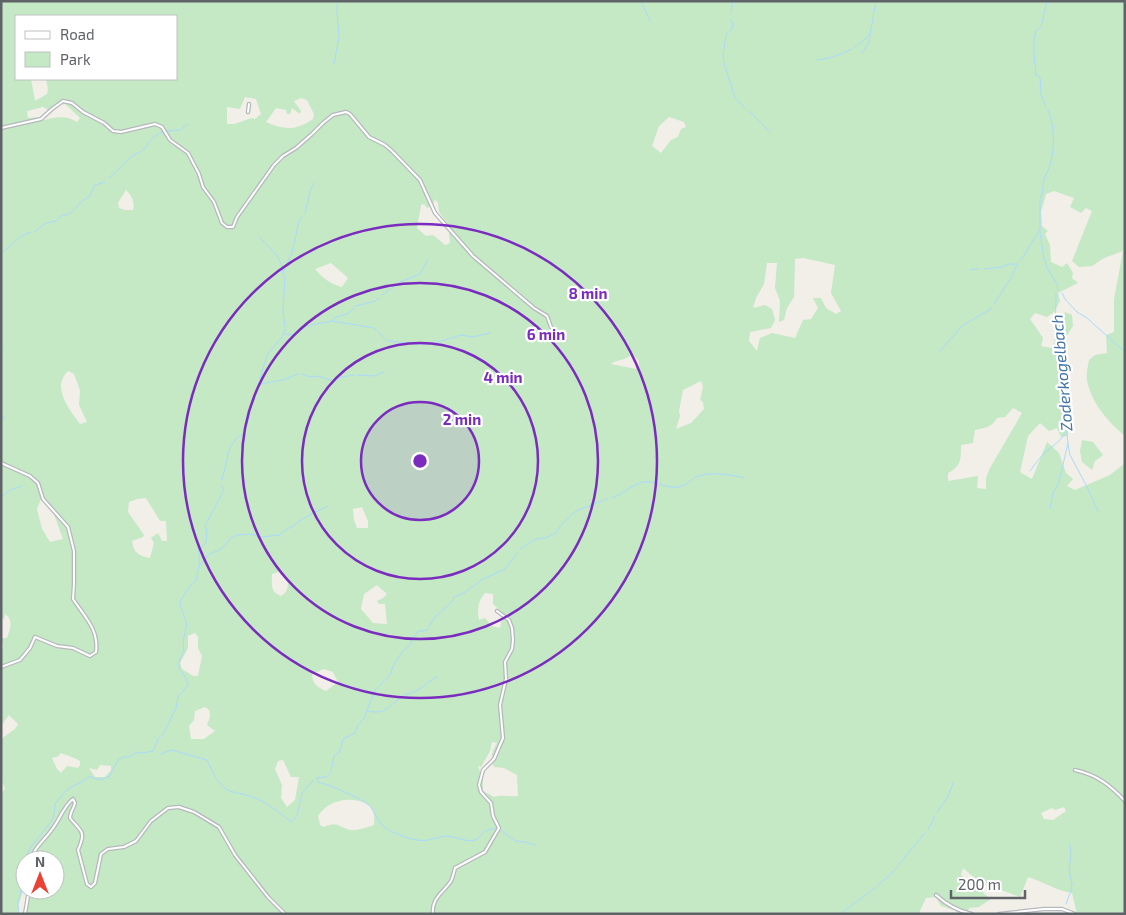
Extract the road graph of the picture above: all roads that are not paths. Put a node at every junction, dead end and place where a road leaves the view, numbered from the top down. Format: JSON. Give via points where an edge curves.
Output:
{"nodes":[{"id":1,"x":249,"y":104,"type":"dead end"},
{"id":2,"x":248,"y":112,"type":"dead end"},
{"id":3,"x":1,"y":128,"type":"edge"},
{"id":4,"x":565,"y":340,"type":"dead end"},
{"id":5,"x":1,"y":463,"type":"edge"},
{"id":6,"x":497,"y":611,"type":"dead end"},
{"id":7,"x":1,"y":667,"type":"edge"},
{"id":8,"x":1075,"y":770,"type":"dead end"},
{"id":9,"x":1125,"y":801,"type":"edge"},
{"id":10,"x":35,"y":850,"type":"edge"},
{"id":11,"x":936,"y":895,"type":"dead end"},
{"id":12,"x":27,"y":900,"type":"edge"},
{"id":13,"x":25,"y":914,"type":"edge"},
{"id":14,"x":286,"y":914,"type":"edge"},
{"id":15,"x":433,"y":914,"type":"edge"},
{"id":16,"x":972,"y":914,"type":"edge"},
{"id":17,"x":999,"y":914,"type":"edge"},
{"id":18,"x":1075,"y":914,"type":"edge"}],
"edges":[{"from":1,"to":2,"type":"street"},
{"from":3,"to":4,"type":"street","via":[[41,119],[63,101],[72,102],[113,131],[156,124],[188,153],[222,223],[233,227],[274,165],[322,122],[346,112],[369,137],[392,150],[420,180],[435,213],[474,256],[547,316],[550,327]]},
{"from":5,"to":7,"type":"street","via":[[38,483],[43,499],[68,527],[74,551],[72,599],[91,625],[97,644],[96,652],[90,656],[35,637],[20,660]]},
{"from":6,"to":15,"type":"street","via":[[509,620],[513,640],[505,662],[506,679],[500,711],[503,738],[494,759],[484,768],[479,785],[492,803],[493,816],[499,828],[485,852],[455,868],[451,881],[435,899]]},
{"from":8,"to":9,"type":"street","via":[[1091,773]]},
{"from":10,"to":14,"type":"street","via":[[73,800],[70,818],[82,833],[78,850],[87,884],[91,887],[95,883],[101,854],[136,841],[151,821],[168,808],[179,807],[219,827],[268,898]]},
{"from":11,"to":16,"type":"street","via":[[956,910]]},
{"from":12,"to":13,"type":"street"},
{"from":17,"to":18,"type":"street","via":[[1062,909]]}]}
